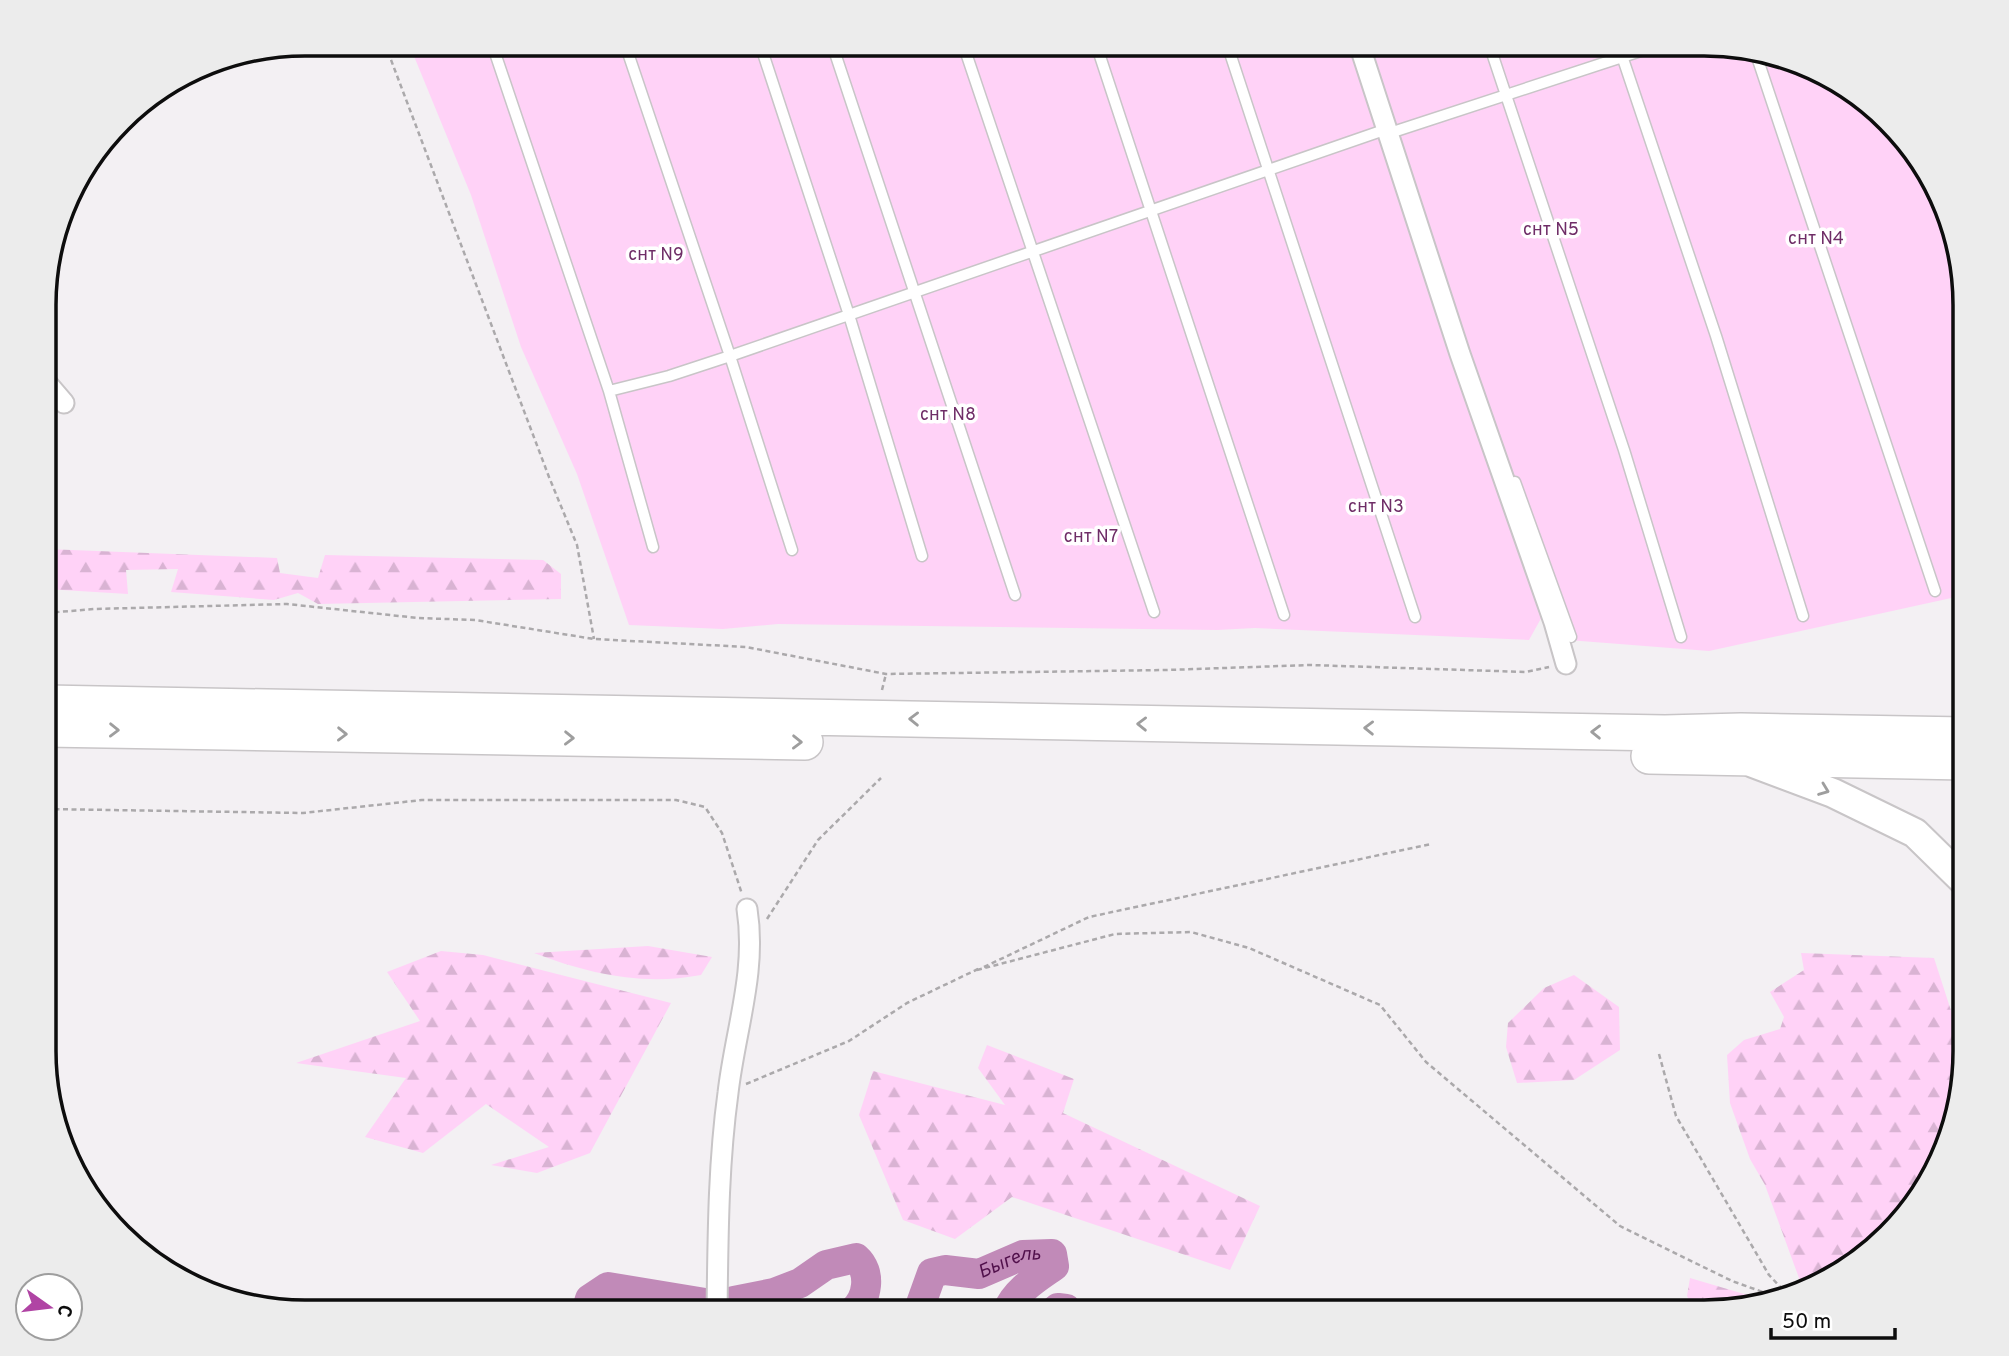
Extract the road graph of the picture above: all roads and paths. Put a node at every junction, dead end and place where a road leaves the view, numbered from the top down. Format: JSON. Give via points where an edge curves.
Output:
{"nodes":[{"id":1,"x":390,"y":56,"type":"edge"},
{"id":2,"x":496,"y":56,"type":"edge"},
{"id":3,"x":629,"y":56,"type":"edge"},
{"id":4,"x":764,"y":56,"type":"edge"},
{"id":5,"x":836,"y":56,"type":"edge"},
{"id":6,"x":967,"y":56,"type":"edge"},
{"id":7,"x":1100,"y":56,"type":"edge"},
{"id":8,"x":1231,"y":56,"type":"edge"},
{"id":9,"x":1363,"y":56,"type":"edge"},
{"id":10,"x":1371,"y":56,"type":"edge"},
{"id":11,"x":1493,"y":56,"type":"edge"},
{"id":12,"x":1626,"y":56,"type":"edge"},
{"id":13,"x":1623,"y":57,"type":"junction"},
{"id":14,"x":1759,"y":62,"type":"edge"},
{"id":15,"x":1506,"y":96,"type":"junction"},
{"id":16,"x":1391,"y":130,"type":"junction"},
{"id":17,"x":1269,"y":171,"type":"junction"},
{"id":18,"x":1151,"y":212,"type":"junction"},
{"id":19,"x":1034,"y":252,"type":"junction"},
{"id":20,"x":915,"y":292,"type":"junction"},
{"id":21,"x":849,"y":315,"type":"junction"},
{"id":22,"x":730,"y":356,"type":"junction"},
{"id":23,"x":609,"y":391,"type":"junction"},
{"id":24,"x":56,"y":394,"type":"edge"},
{"id":25,"x":64,"y":403,"type":"dead end"},
{"id":26,"x":653,"y":547,"type":"dead end"},
{"id":27,"x":792,"y":550,"type":"dead end"},
{"id":28,"x":922,"y":556,"type":"dead end"},
{"id":29,"x":1935,"y":591,"type":"dead end"},
{"id":30,"x":1015,"y":594,"type":"dead end"},
{"id":31,"x":56,"y":612,"type":"edge"},
{"id":32,"x":1154,"y":612,"type":"dead end"},
{"id":33,"x":1284,"y":615,"type":"dead end"},
{"id":34,"x":1803,"y":616,"type":"dead end"},
{"id":35,"x":1415,"y":617,"type":"dead end"},
{"id":36,"x":1571,"y":636,"type":"dead end"},
{"id":37,"x":1681,"y":637,"type":"dead end"},
{"id":38,"x":594,"y":639,"type":"junction"},
{"id":39,"x":1566,"y":664,"type":"joint"},
{"id":40,"x":886,"y":674,"type":"junction"},
{"id":41,"x":882,"y":690,"type":"dead end"},
{"id":42,"x":56,"y":702,"type":"edge"},
{"id":43,"x":1953,"y":719,"type":"edge"},
{"id":44,"x":56,"y":729,"type":"edge"},
{"id":45,"x":1953,"y":735,"type":"edge"},
{"id":46,"x":1739,"y":744,"type":"junction"},
{"id":47,"x":1953,"y":761,"type":"edge"},
{"id":48,"x":881,"y":778,"type":"dead end"},
{"id":49,"x":56,"y":809,"type":"edge"},
{"id":50,"x":1431,"y":844,"type":"dead end"},
{"id":51,"x":1953,"y":870,"type":"edge"},
{"id":52,"x":747,"y":909,"type":"joint"},
{"id":53,"x":751,"y":934,"type":"junction"},
{"id":54,"x":977,"y":970,"type":"junction"},
{"id":55,"x":1659,"y":1054,"type":"dead end"},
{"id":56,"x":728,"y":1091,"type":"junction"},
{"id":57,"x":1781,"y":1288,"type":"edge"},
{"id":58,"x":1765,"y":1293,"type":"edge"},
{"id":59,"x":717,"y":1300,"type":"edge"}],
"edges":[{"from":1,"to":38,"type":"path","via":[[577,545]]},
{"from":2,"to":23,"type":"lane"},
{"from":3,"to":22,"type":"lane"},
{"from":4,"to":21,"type":"lane"},
{"from":5,"to":20,"type":"lane"},
{"from":6,"to":19,"type":"lane"},
{"from":7,"to":18,"type":"lane"},
{"from":8,"to":17,"type":"lane"},
{"from":9,"to":16,"type":"street"},
{"from":10,"to":16,"type":"lane"},
{"from":11,"to":15,"type":"lane"},
{"from":12,"to":13,"type":"lane"},
{"from":13,"to":15,"type":"lane"},
{"from":13,"to":34,"type":"lane"},
{"from":14,"to":29,"type":"lane"},
{"from":15,"to":16,"type":"lane"},
{"from":15,"to":37,"type":"lane"},
{"from":16,"to":17,"type":"lane"},
{"from":16,"to":36,"type":"lane"},
{"from":16,"to":39,"type":"street"},
{"from":17,"to":18,"type":"lane"},
{"from":17,"to":35,"type":"lane"},
{"from":18,"to":19,"type":"lane"},
{"from":18,"to":33,"type":"lane"},
{"from":19,"to":20,"type":"lane"},
{"from":19,"to":32,"type":"lane"},
{"from":20,"to":21,"type":"lane"},
{"from":20,"to":30,"type":"lane"},
{"from":21,"to":22,"type":"lane"},
{"from":21,"to":28,"type":"lane"},
{"from":22,"to":23,"type":"lane"},
{"from":22,"to":27,"type":"lane"},
{"from":23,"to":26,"type":"lane"},
{"from":24,"to":25,"type":"street"},
{"from":31,"to":38,"type":"path","via":[[287,604],[475,620]]},
{"from":38,"to":40,"type":"path","via":[[746,647]]},
{"from":39,"to":40,"type":"path","via":[[1526,672],[1310,666]]},
{"from":40,"to":41,"type":"path"},
{"from":46,"to":42,"type":"highway","one_way":true,"via":[[1651,733]]},
{"from":43,"to":46,"type":"main road","via":[[1794,721]]},
{"from":44,"to":46,"type":"highway","one_way":true},
{"from":45,"to":46,"type":"highway"},
{"from":46,"to":47,"type":"highway"},
{"from":46,"to":51,"type":"main road","one_way":true,"via":[[1915,833]]},
{"from":48,"to":53,"type":"path","via":[[818,840],[763,924]]},
{"from":49,"to":52,"type":"path","via":[[303,813],[422,800],[676,800],[705,807],[722,833]]},
{"from":50,"to":54,"type":"path","via":[[1089,917]]},
{"from":52,"to":53,"type":"street"},
{"from":53,"to":56,"type":"street","via":[[748,985]]},
{"from":54,"to":56,"type":"path","via":[[906,1003],[849,1041]]},
{"from":54,"to":58,"type":"path","via":[[1115,934],[1191,932],[1250,948],[1380,1005],[1426,1062],[1620,1226]]},
{"from":55,"to":57,"type":"path","via":[[1676,1116],[1769,1275]]},
{"from":56,"to":59,"type":"street","via":[[718,1186]]}]}
